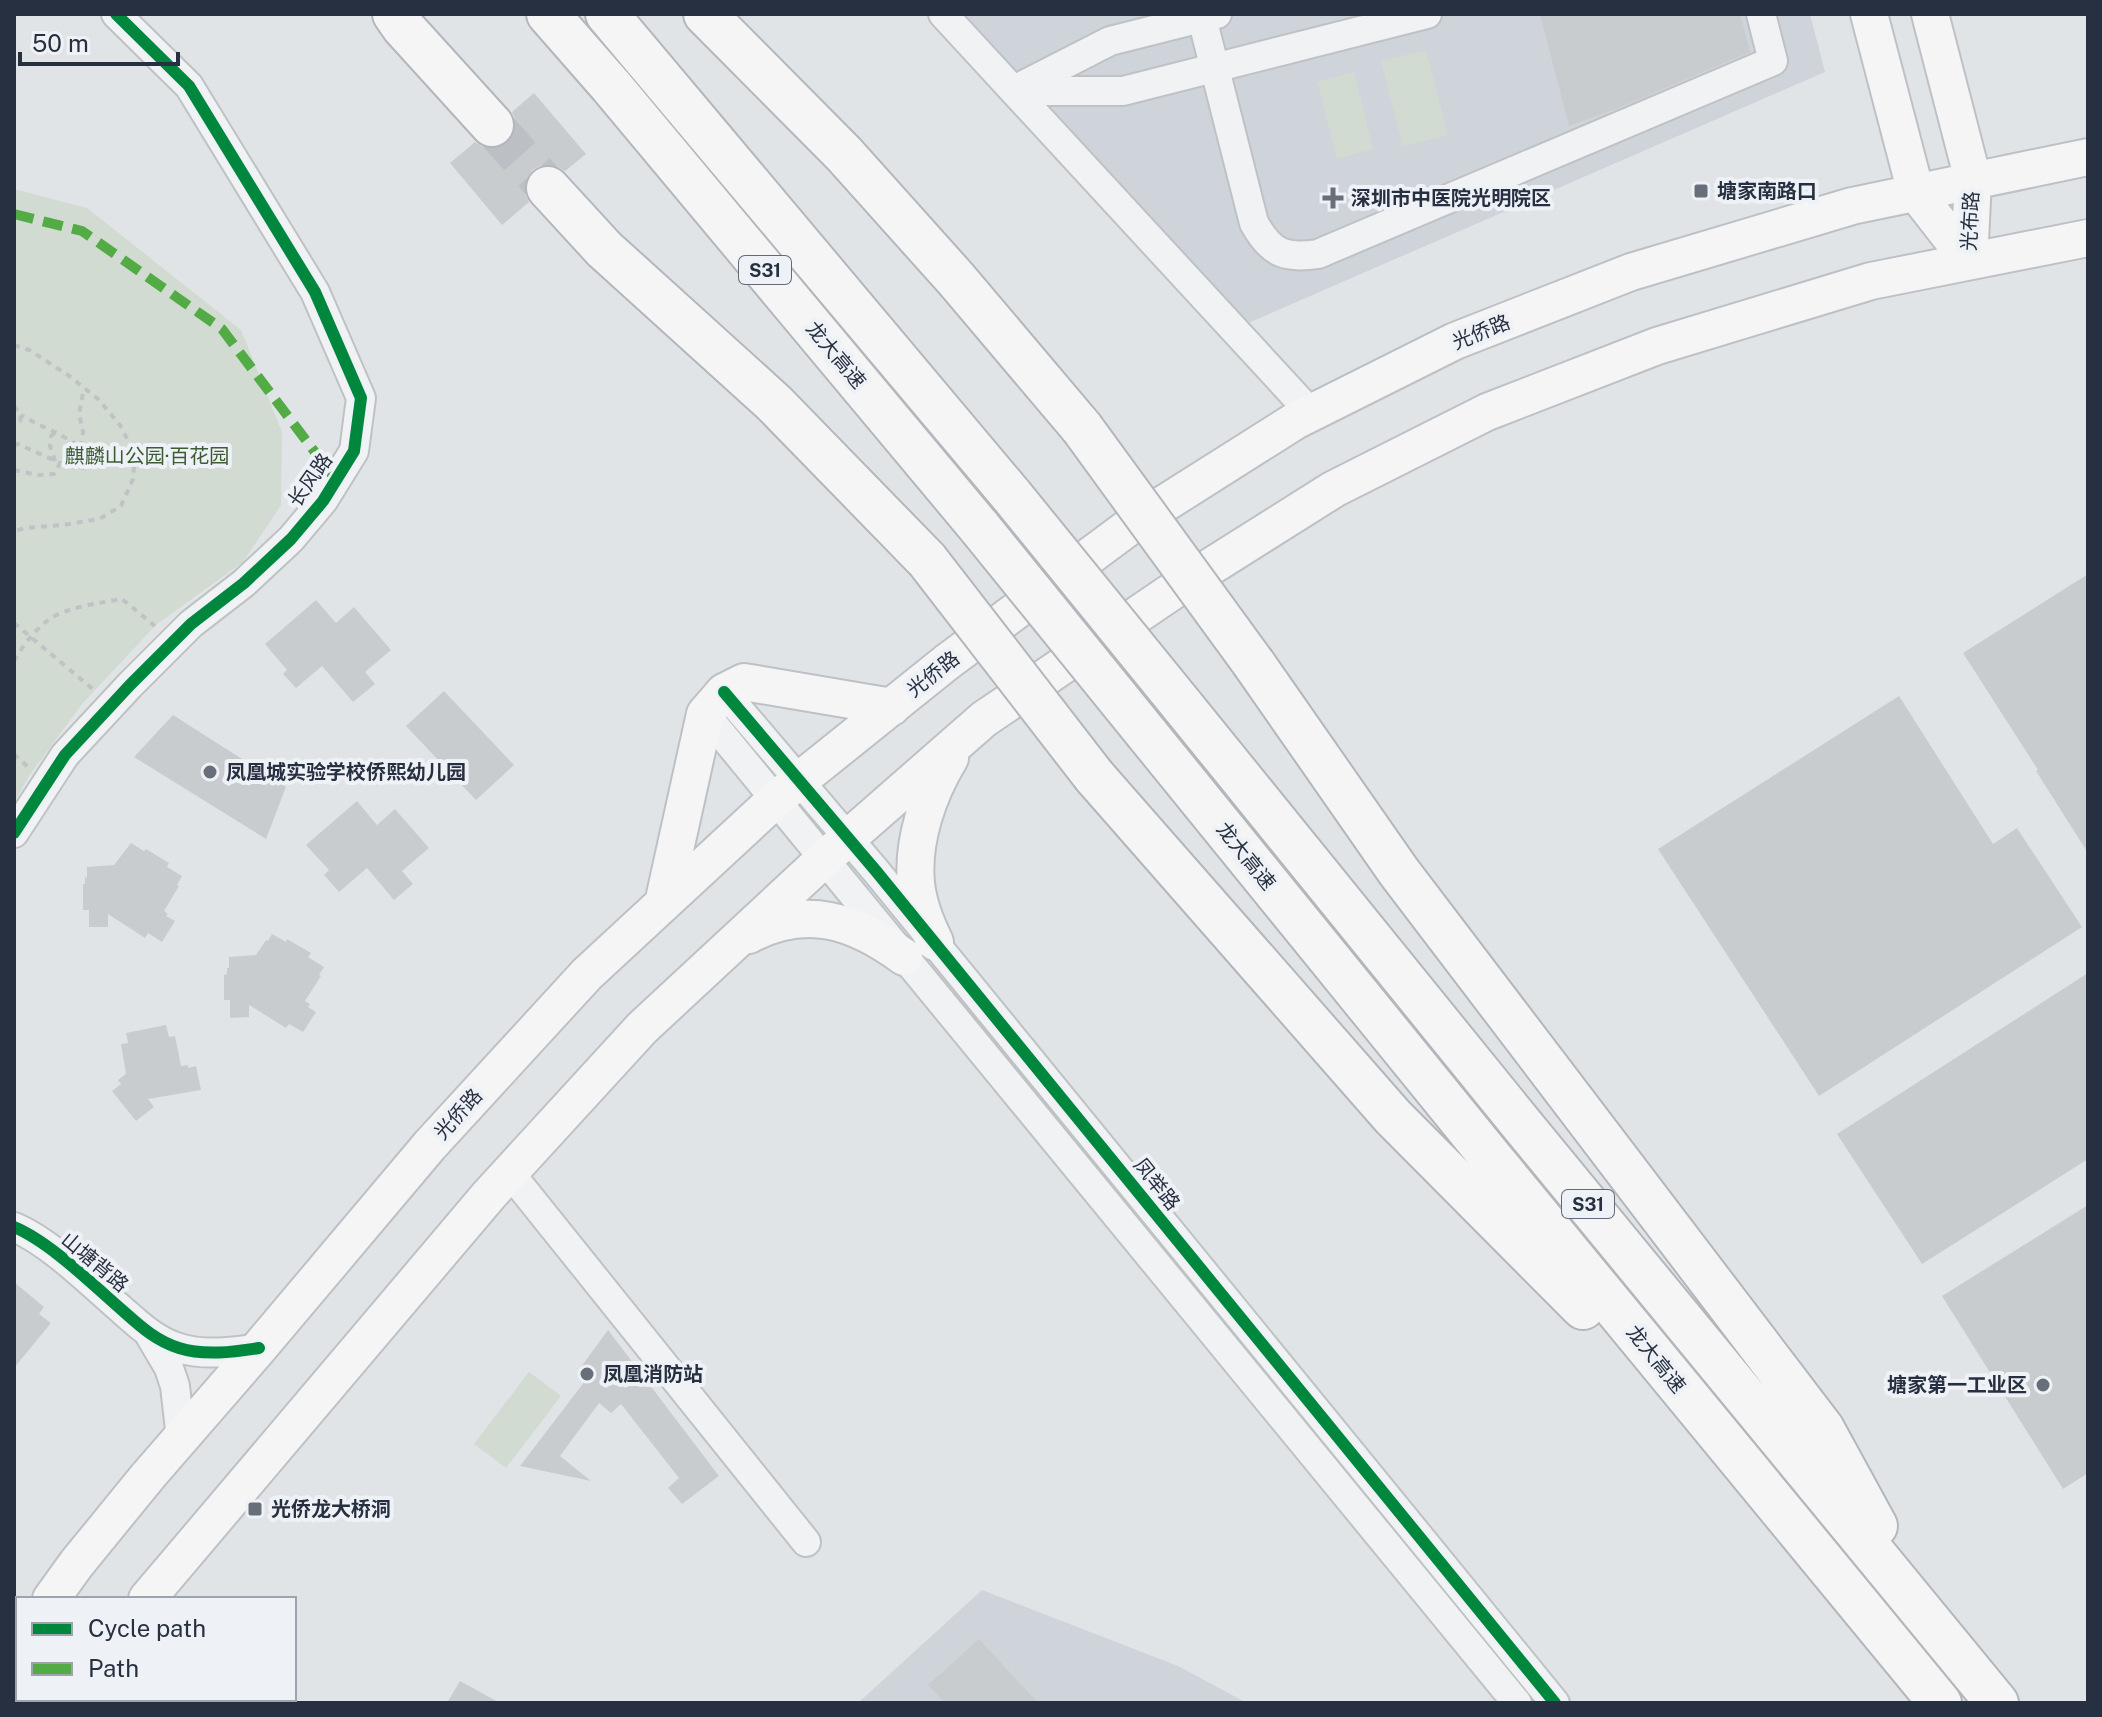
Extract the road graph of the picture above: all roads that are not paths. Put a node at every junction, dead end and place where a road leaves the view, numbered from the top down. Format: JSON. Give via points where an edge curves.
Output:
{"nodes":[{"id":1,"x":116,"y":14,"type":"edge"},
{"id":2,"x":394,"y":14,"type":"edge"},
{"id":3,"x":548,"y":14,"type":"edge"},
{"id":4,"x":607,"y":14,"type":"edge"},
{"id":5,"x":705,"y":14,"type":"edge"},
{"id":6,"x":943,"y":14,"type":"edge"},
{"id":7,"x":1427,"y":14,"type":"edge"},
{"id":8,"x":1761,"y":14,"type":"edge"},
{"id":9,"x":1869,"y":14,"type":"edge"},
{"id":10,"x":1930,"y":14,"type":"edge"},
{"id":11,"x":1197,"y":17,"type":"edge"},
{"id":12,"x":1214,"y":68,"type":"junction"},
{"id":13,"x":1014,"y":91,"type":"junction"},
{"id":14,"x":492,"y":125,"type":"tunnel mouth"},
{"id":15,"x":2088,"y":157,"type":"edge"},
{"id":16,"x":1973,"y":180,"type":"junction"},
{"id":17,"x":548,"y":188,"type":"tunnel mouth"},
{"id":18,"x":1916,"y":193,"type":"junction"},
{"id":19,"x":2088,"y":238,"type":"edge"},
{"id":20,"x":1969,"y":261,"type":"junction"},
{"id":21,"x":1311,"y":413,"type":"junction"},
{"id":22,"x":714,"y":703,"type":"junction"},
{"id":23,"x":892,"y":707,"type":"junction"},
{"id":24,"x":970,"y":731,"type":"junction"},
{"id":25,"x":788,"y":791,"type":"junction"},
{"id":26,"x":14,"y":833,"type":"edge"},
{"id":27,"x":836,"y":849,"type":"junction"},
{"id":28,"x":663,"y":904,"type":"junction"},
{"id":29,"x":733,"y":944,"type":"junction"},
{"id":30,"x":919,"y":950,"type":"junction"},
{"id":31,"x":510,"y":1173,"type":"junction"},
{"id":32,"x":14,"y":1227,"type":"edge"},
{"id":33,"x":148,"y":1333,"type":"junction"},
{"id":34,"x":259,"y":1348,"type":"junction"},
{"id":35,"x":181,"y":1439,"type":"junction"},
{"id":36,"x":806,"y":1542,"type":"dead end"},
{"id":37,"x":1816,"y":1554,"type":"junction"},
{"id":38,"x":53,"y":1597,"type":"edge"},
{"id":39,"x":149,"y":1597,"type":"edge"},
{"id":40,"x":1924,"y":1615,"type":"junction"},
{"id":41,"x":1517,"y":1703,"type":"edge"},
{"id":42,"x":1555,"y":1703,"type":"edge"},
{"id":43,"x":1940,"y":1703,"type":"edge"},
{"id":44,"x":1997,"y":1703,"type":"edge"}],
"edges":[{"from":1,"to":26,"type":"street","name":"长风路","via":[[189,86],[315,292],[361,398],[354,451],[323,501],[291,539],[191,624],[111,705],[65,755]]},
{"from":2,"to":14,"type":"highway"},
{"from":3,"to":37,"type":"highway","name":"龙大高速","number":"S31","bridge":true,"via":[[980,528]]},
{"from":4,"to":40,"type":"highway","number":"S31","bridge":true,"via":[[1012,496]]},
{"from":5,"to":40,"type":"highway","bridge":true,"via":[[844,154],[1082,428],[1399,872],[1823,1429]]},
{"from":6,"to":13,"type":"street"},
{"from":7,"to":12,"type":"street"},
{"from":8,"to":12,"type":"street","via":[[1773,61],[1318,254],[1298,257],[1279,252],[1254,223]]},
{"from":9,"to":18,"type":"main road","name":"光布路"},
{"from":10,"to":16,"type":"main road","name":"光布路"},
{"from":11,"to":12,"type":"street"},
{"from":11,"to":13,"type":"street","via":[[1110,41]]},
{"from":12,"to":13,"type":"street","via":[[1123,91]]},
{"from":13,"to":21,"type":"street"},
{"from":15,"to":16,"type":"main road","name":"光侨路"},
{"from":16,"to":18,"type":"main road","name":"光侨路"},
{"from":16,"to":20,"type":"main road","name":"光布路"},
{"from":17,"to":37,"type":"highway","bridge":true,"via":[[604,249],[774,403],[927,560],[1094,776],[1393,1117],[1634,1359]]},
{"from":18,"to":20,"type":"main road","name":"光布路"},
{"from":18,"to":21,"type":"main road","name":"光侨路","via":[[1852,206],[1631,272],[1455,341]]},
{"from":19,"to":20,"type":"main road"},
{"from":20,"to":24,"type":"main road","via":[[1871,281],[1657,346],[1487,412],[1334,489],[1180,586]]},
{"from":21,"to":23,"type":"main road","name":"光侨路","via":[[1137,521]]},
{"from":22,"to":23,"type":"main road","via":[[744,682]]},
{"from":22,"to":25,"type":"street","name":"凤举路"},
{"from":22,"to":28,"type":"main road"},
{"from":23,"to":25,"type":"main road","name":"光侨路"},
{"from":24,"to":27,"type":"main road"},
{"from":24,"to":30,"type":"main road","via":[[938,780],[924,817],[915,863],[926,924]]},
{"from":25,"to":27,"type":"street","name":"凤举路"},
{"from":25,"to":28,"type":"main road","name":"光侨路"},
{"from":27,"to":29,"type":"main road"},
{"from":27,"to":30,"type":"street","name":"凤举路"},
{"from":28,"to":34,"type":"main road","name":"光侨路","via":[[587,974],[430,1145]]},
{"from":29,"to":30,"type":"main road","via":[[780,923],[819,918]]},
{"from":29,"to":31,"type":"main road","via":[[642,1028]]},
{"from":30,"to":41,"type":"street","name":"凤举路"},
{"from":30,"to":42,"type":"street","name":"凤举路"},
{"from":31,"to":36,"type":"street"},
{"from":31,"to":39,"type":"main road"},
{"from":32,"to":33,"type":"street","name":"山塘背路","via":[[76,1270]]},
{"from":33,"to":34,"type":"street","via":[[182,1349]]},
{"from":33,"to":35,"type":"street","via":[[175,1386]]},
{"from":34,"to":35,"type":"main road","name":"光侨路"},
{"from":35,"to":38,"type":"main road","name":"光侨路"},
{"from":37,"to":43,"type":"highway","name":"龙大高速","number":"S31"},
{"from":40,"to":44,"type":"highway","number":"S31"}]}
